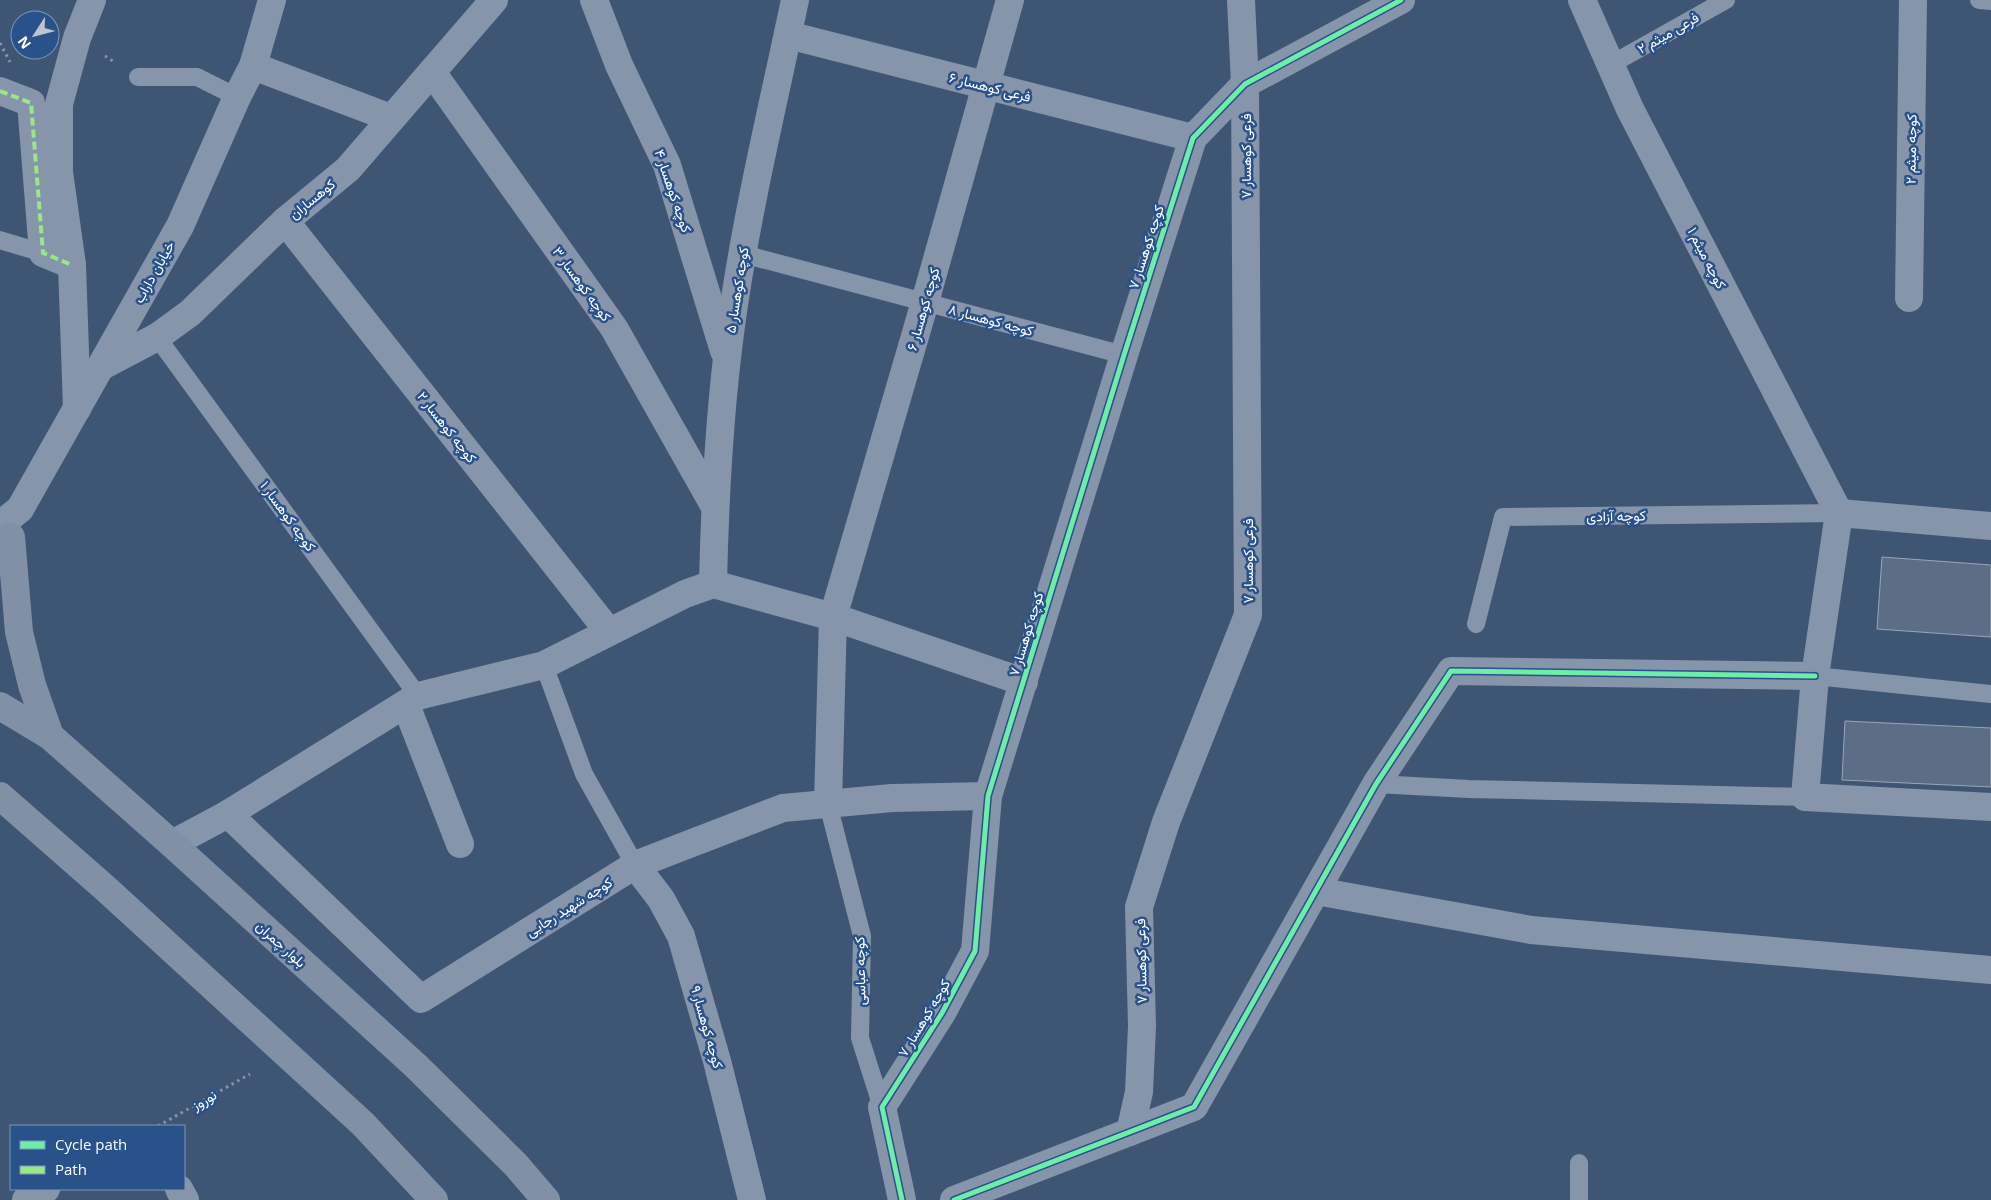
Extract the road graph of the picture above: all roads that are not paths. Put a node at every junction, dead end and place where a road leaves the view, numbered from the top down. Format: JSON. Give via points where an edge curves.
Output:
{"nodes":[{"id":1,"x":92,"y":0,"type":"edge"},
{"id":2,"x":272,"y":0,"type":"edge"},
{"id":3,"x":494,"y":0,"type":"edge"},
{"id":4,"x":594,"y":0,"type":"edge"},
{"id":5,"x":795,"y":0,"type":"edge"},
{"id":6,"x":1010,"y":0,"type":"edge"},
{"id":7,"x":1241,"y":0,"type":"edge"},
{"id":8,"x":1401,"y":0,"type":"edge"},
{"id":9,"x":1582,"y":0,"type":"edge"},
{"id":10,"x":1726,"y":0,"type":"edge"},
{"id":11,"x":1913,"y":0,"type":"edge"},
{"id":12,"x":1979,"y":0,"type":"edge"},
{"id":13,"x":1991,"y":1,"type":"edge"},
{"id":14,"x":788,"y":35,"type":"junction"},
{"id":15,"x":254,"y":66,"type":"junction"},
{"id":16,"x":1610,"y":66,"type":"junction"},
{"id":17,"x":432,"y":72,"type":"junction"},
{"id":18,"x":138,"y":76,"type":"road end"},
{"id":19,"x":1245,"y":84,"type":"junction"},
{"id":20,"x":986,"y":85,"type":"junction"},
{"id":21,"x":0,"y":91,"type":"edge"},
{"id":22,"x":237,"y":97,"type":"junction"},
{"id":23,"x":392,"y":118,"type":"junction"},
{"id":24,"x":1193,"y":138,"type":"junction"},
{"id":25,"x":285,"y":222,"type":"junction"},
{"id":26,"x":0,"y":240,"type":"edge"},
{"id":27,"x":43,"y":252,"type":"junction"},
{"id":28,"x":743,"y":254,"type":"junction"},
{"id":29,"x":72,"y":265,"type":"junction"},
{"id":30,"x":1909,"y":298,"type":"dead end"},
{"id":31,"x":925,"y":302,"type":"junction"},
{"id":32,"x":157,"y":337,"type":"junction"},
{"id":33,"x":1124,"y":355,"type":"junction"},
{"id":34,"x":727,"y":360,"type":"junction"},
{"id":35,"x":102,"y":366,"type":"junction"},
{"id":36,"x":77,"y":409,"type":"junction"},
{"id":37,"x":714,"y":507,"type":"junction"},
{"id":38,"x":1838,"y":513,"type":"junction"},
{"id":39,"x":10,"y":524,"type":"edge"},
{"id":40,"x":1991,"y":526,"type":"edge"},
{"id":41,"x":0,"y":566,"type":"edge"},
{"id":42,"x":713,"y":584,"type":"junction"},
{"id":43,"x":833,"y":617,"type":"junction"},
{"id":44,"x":1476,"y":624,"type":"dead end"},
{"id":45,"x":609,"y":632,"type":"junction"},
{"id":46,"x":544,"y":664,"type":"junction"},
{"id":47,"x":1815,"y":676,"type":"junction"},
{"id":48,"x":1024,"y":682,"type":"junction"},
{"id":49,"x":1991,"y":694,"type":"edge"},
{"id":50,"x":412,"y":700,"type":"junction"},
{"id":51,"x":6,"y":717,"type":"edge"},
{"id":52,"x":50,"y":736,"type":"junction"},
{"id":53,"x":1376,"y":784,"type":"junction"},
{"id":54,"x":0,"y":796,"type":"edge"},
{"id":55,"x":988,"y":796,"type":"junction"},
{"id":56,"x":1805,"y":797,"type":"junction"},
{"id":57,"x":828,"y":804,"type":"junction"},
{"id":58,"x":1991,"y":807,"type":"edge"},
{"id":59,"x":228,"y":814,"type":"junction"},
{"id":60,"x":172,"y":844,"type":"junction"},
{"id":61,"x":460,"y":844,"type":"dead end"},
{"id":62,"x":635,"y":865,"type":"junction"},
{"id":63,"x":1316,"y":890,"type":"junction"},
{"id":64,"x":1991,"y":970,"type":"edge"},
{"id":65,"x":882,"y":1107,"type":"junction"},
{"id":66,"x":1130,"y":1132,"type":"junction"},
{"id":67,"x":1579,"y":1163,"type":"dead end"},
{"id":68,"x":44,"y":1190,"type":"edge"},
{"id":69,"x":26,"y":1200,"type":"edge"},
{"id":70,"x":434,"y":1200,"type":"edge"},
{"id":71,"x":546,"y":1200,"type":"edge"},
{"id":72,"x":752,"y":1200,"type":"edge"},
{"id":73,"x":902,"y":1200,"type":"edge"},
{"id":74,"x":954,"y":1200,"type":"edge"},
{"id":75,"x":1579,"y":1200,"type":"edge"}],
"edges":[{"from":1,"to":29,"type":"street","via":[[58,104],[59,172]]},
{"from":2,"to":15,"type":"street","name":"خیابان داراب"},
{"from":3,"to":17,"type":"street","name":"کوهساران"},
{"from":4,"to":34,"type":"street","name":"کوچه کوهسار ۴","via":[[619,65],[667,166]]},
{"from":5,"to":14,"type":"street","name":"کوچه کوهسار ۵"},
{"from":6,"to":20,"type":"street","name":"کوچه کوهسار ۶"},
{"from":7,"to":19,"type":"street","name":"فرعی کوهسار ۷"},
{"from":8,"to":19,"type":"street","name":"کوچه کوهسار ۷"},
{"from":9,"to":16,"type":"street","name":"کوچه میثم ۱"},
{"from":10,"to":16,"type":"lane","name":"فرعی میثم ۲"},
{"from":11,"to":30,"type":"street","name":"کوچه میثم ۲"},
{"from":12,"to":13,"type":"lane"},
{"from":14,"to":20,"type":"street","name":"فرعی کوهسار ۶"},
{"from":14,"to":28,"type":"street","name":"کوچه کوهسار ۵"},
{"from":15,"to":22,"type":"street","name":"خیابان داراب"},
{"from":15,"to":23,"type":"street"},
{"from":16,"to":38,"type":"street","name":"کوچه میثم ۱"},
{"from":17,"to":23,"type":"street","name":"کوهساران"},
{"from":17,"to":37,"type":"street","name":"کوچه کوهسار ۳","via":[[614,328]]},
{"from":18,"to":22,"type":"lane","via":[[197,77]]},
{"from":19,"to":24,"type":"street","name":"کوچه کوهسار ۷"},
{"from":19,"to":66,"type":"street","name":"فرعی کوهسار ۷","via":[[1248,615],[1166,822],[1139,907],[1142,1026],[1139,1092]]},
{"from":20,"to":24,"type":"street","name":"فرعی کوهسار ۶"},
{"from":20,"to":31,"type":"street","name":"کوچه کوهسار ۶"},
{"from":21,"to":27,"type":"street","via":[[30,103]]},
{"from":22,"to":35,"type":"street","name":"خیابان داراب","via":[[180,226]]},
{"from":23,"to":25,"type":"street","name":"کوهساران","via":[[348,170]]},
{"from":24,"to":33,"type":"street","name":"کوچه کوهسار ۷"},
{"from":25,"to":32,"type":"street","name":"کوهساران","via":[[190,313]]},
{"from":25,"to":45,"type":"street","name":"کوچه کوهسار ۲"},
{"from":26,"to":27,"type":"lane"},
{"from":27,"to":29,"type":"street"},
{"from":28,"to":31,"type":"lane","name":"کوچه کوهسار ۸"},
{"from":28,"to":34,"type":"street","name":"کوچه کوهسار ۵"},
{"from":29,"to":36,"type":"street"},
{"from":31,"to":33,"type":"lane","name":"کوچه کوهسار ۸"},
{"from":31,"to":43,"type":"street","name":"کوچه کوهسار ۶"},
{"from":32,"to":35,"type":"street","name":"کوهساران"},
{"from":32,"to":50,"type":"lane","name":"کوچه کوهسار ۱"},
{"from":33,"to":48,"type":"street","name":"کوچه کوهسار ۷"},
{"from":34,"to":37,"type":"street","name":"کوچه کوهسار ۵"},
{"from":35,"to":36,"type":"street","name":"خیابان داراب"},
{"from":36,"to":39,"type":"street","name":"خیابان داراب"},
{"from":37,"to":42,"type":"street","name":"کوچه کوهسار ۵"},
{"from":38,"to":40,"type":"street"},
{"from":38,"to":44,"type":"lane","name":"کوچه آزادی","via":[[1503,517]]},
{"from":38,"to":47,"type":"street"},
{"from":39,"to":41,"type":"street"},
{"from":39,"to":52,"type":"main road","via":[[19,632],[32,685]]},
{"from":42,"to":43,"type":"street"},
{"from":42,"to":45,"type":"street","via":[[685,594]]},
{"from":43,"to":48,"type":"street"},
{"from":43,"to":57,"type":"street","name":"کوچه کوهسار ۶"},
{"from":45,"to":46,"type":"street"},
{"from":46,"to":50,"type":"street"},
{"from":46,"to":62,"type":"lane","via":[[584,774]]},
{"from":47,"to":49,"type":"lane"},
{"from":47,"to":53,"type":"street","via":[[1451,671]]},
{"from":47,"to":56,"type":"street"},
{"from":48,"to":55,"type":"street","name":"کوچه کوهسار ۷"},
{"from":50,"to":59,"type":"street"},
{"from":50,"to":61,"type":"street"},
{"from":51,"to":52,"type":"main road","name":"بلوار چمران"},
{"from":52,"to":60,"type":"main road","name":"بلوار چمران"},
{"from":53,"to":56,"type":"lane"},
{"from":53,"to":63,"type":"street"},
{"from":54,"to":70,"type":"main road","via":[[363,1124]]},
{"from":55,"to":57,"type":"street","name":"کوچه شهید رجایی","via":[[892,798]]},
{"from":55,"to":65,"type":"street","name":"کوچه کوهسار ۷","via":[[975,951],[942,1013]]},
{"from":56,"to":58,"type":"street"},
{"from":57,"to":62,"type":"street","name":"کوچه شهید رجایی","via":[[783,808]]},
{"from":57,"to":65,"type":"lane","name":"کوچه عباسی","via":[[862,936],[860,1038]]},
{"from":59,"to":60,"type":"street"},
{"from":59,"to":62,"type":"street","name":"کوچه شهید رجایی","via":[[421,999]]},
{"from":60,"to":71,"type":"main road","name":"بلوار چمران","via":[[416,1066],[516,1165]]},
{"from":62,"to":72,"type":"street","name":"کوچه کوهسار ۹","via":[[661,899],[681,936]]},
{"from":63,"to":64,"type":"street","via":[[1531,930]]},
{"from":63,"to":66,"type":"street","via":[[1194,1107]]},
{"from":65,"to":73,"type":"street"},
{"from":66,"to":74,"type":"street"},
{"from":67,"to":75,"type":"lane"},
{"from":68,"to":69,"type":"street"}]}
